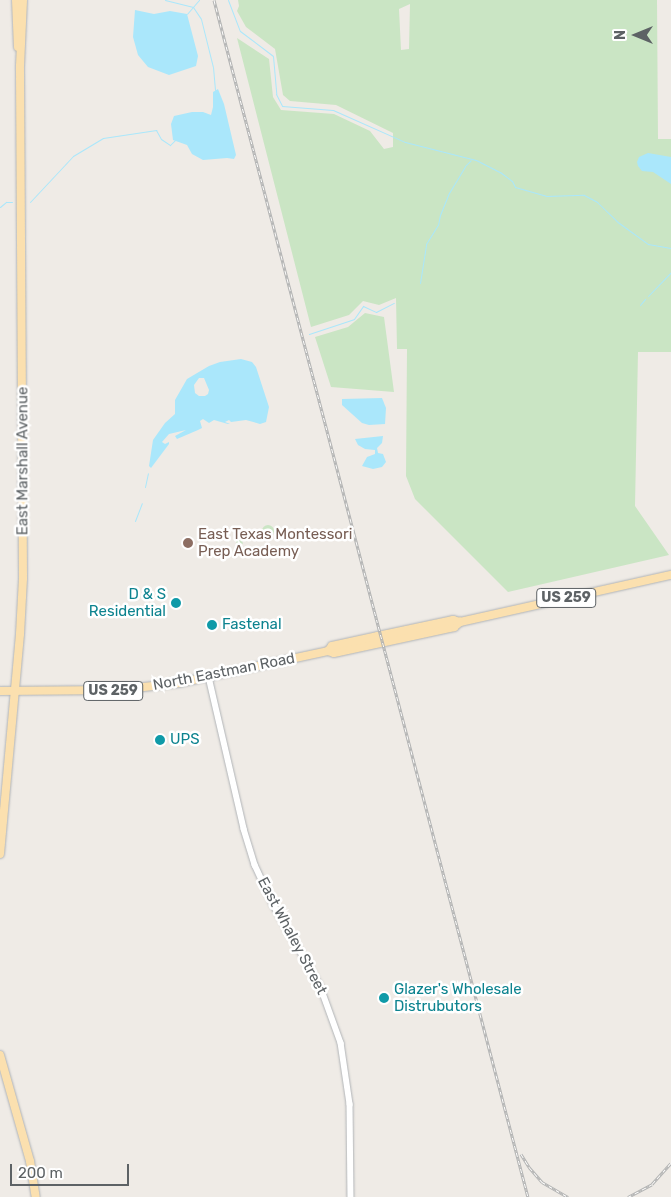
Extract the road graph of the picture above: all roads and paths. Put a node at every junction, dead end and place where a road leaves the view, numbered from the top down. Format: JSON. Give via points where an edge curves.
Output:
{"nodes":[{"id":1,"x":16,"y":0,"type":"edge"},
{"id":2,"x":23,"y":0,"type":"edge"},
{"id":3,"x":20,"y":66,"type":"junction"},
{"id":4,"x":671,"y":575,"type":"edge"},
{"id":5,"x":209,"y":677,"type":"junction"},
{"id":6,"x":0,"y":691,"type":"edge"},
{"id":7,"x":15,"y":691,"type":"junction"},
{"id":8,"x":0,"y":854,"type":"edge"},
{"id":9,"x":0,"y":1055,"type":"edge"},
{"id":10,"x":36,"y":1197,"type":"edge"},
{"id":11,"x":351,"y":1197,"type":"edge"}],
"edges":[{"from":1,"to":3,"type":"main road","name":"East Marshall Avenue"},
{"from":2,"to":3,"type":"main road","name":"East Marshall Avenue"},
{"from":3,"to":7,"type":"main road","name":"East Marshall Avenue","via":[[24,530]]},
{"from":4,"to":5,"type":"main road","name":"North Eastman Road","number":"US 259","via":[[460,622],[454,627]]},
{"from":5,"to":7,"type":"main road","name":"North Eastman Road","number":"US 259","via":[[166,686],[118,690]]},
{"from":5,"to":11,"type":"street","name":"East Whaley Street","via":[[255,865],[272,904],[320,985],[341,1043],[350,1104]]},
{"from":6,"to":7,"type":"main road","name":"North Eastman Road","number":"US 259"},
{"from":7,"to":8,"type":"main road","name":"East Marshall Avenue"},
{"from":9,"to":10,"type":"main road","via":[[28,1155]]}]}
